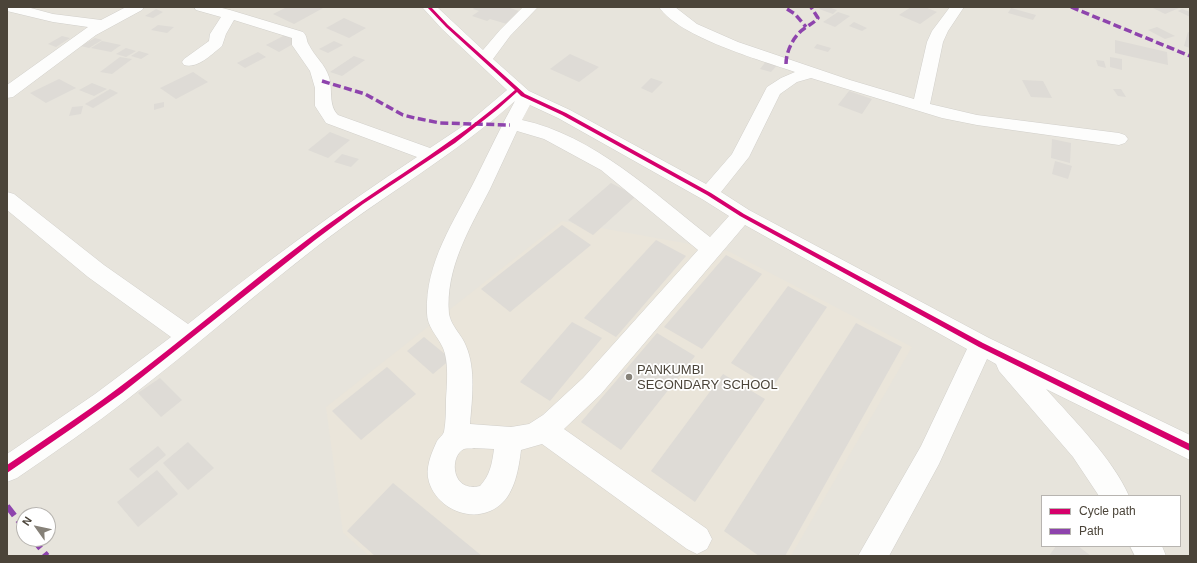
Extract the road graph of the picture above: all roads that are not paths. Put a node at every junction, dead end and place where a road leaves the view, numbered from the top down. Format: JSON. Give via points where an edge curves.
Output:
{"nodes":[{"id":1,"x":10,"y":7,"type":"edge"},
{"id":2,"x":137,"y":7,"type":"edge"},
{"id":3,"x":201,"y":7,"type":"edge"},
{"id":4,"x":429,"y":7,"type":"edge"},
{"id":5,"x":531,"y":7,"type":"edge"},
{"id":6,"x":666,"y":7,"type":"edge"},
{"id":7,"x":957,"y":7,"type":"edge"},
{"id":8,"x":230,"y":14,"type":"junction"},
{"id":9,"x":103,"y":25,"type":"junction"},
{"id":10,"x":484,"y":60,"type":"junction"},
{"id":11,"x":190,"y":62,"type":"dead end"},
{"id":12,"x":812,"y":73,"type":"junction"},
{"id":13,"x":7,"y":93,"type":"edge"},
{"id":14,"x":521,"y":93,"type":"junction"},
{"id":15,"x":921,"y":105,"type":"junction"},
{"id":16,"x":510,"y":125,"type":"junction"},
{"id":17,"x":1119,"y":139,"type":"dead end"},
{"id":18,"x":433,"y":156,"type":"junction"},
{"id":19,"x":709,"y":194,"type":"junction"},
{"id":20,"x":7,"y":199,"type":"edge"},
{"id":21,"x":742,"y":215,"type":"junction"},
{"id":22,"x":711,"y":249,"type":"junction"},
{"id":23,"x":188,"y":337,"type":"junction"},
{"id":24,"x":990,"y":350,"type":"junction"},
{"id":25,"x":542,"y":429,"type":"junction"},
{"id":26,"x":508,"y":438,"type":"junction"},
{"id":27,"x":456,"y":440,"type":"junction"},
{"id":28,"x":1190,"y":448,"type":"edge"},
{"id":29,"x":7,"y":469,"type":"edge"},
{"id":30,"x":1114,"y":495,"type":"edge"},
{"id":31,"x":697,"y":539,"type":"dead end"},
{"id":32,"x":1146,"y":547,"type":"edge"},
{"id":33,"x":873,"y":556,"type":"edge"},
{"id":34,"x":1151,"y":556,"type":"edge"}],
"edges":[{"from":1,"to":9,"type":"street","via":[[53,18]]},
{"from":2,"to":9,"type":"street"},
{"from":3,"to":8,"type":"street"},
{"from":4,"to":10,"type":"street"},
{"from":5,"to":10,"type":"street","via":[[505,33]]},
{"from":6,"to":12,"type":"street","via":[[692,27],[711,36]]},
{"from":7,"to":15,"type":"street","via":[[940,30],[935,42]]},
{"from":8,"to":11,"type":"street","via":[[218,34],[217,43]]},
{"from":8,"to":18,"type":"street","via":[[300,37],[300,44],[320,76],[323,107],[332,119]]},
{"from":9,"to":13,"type":"street"},
{"from":10,"to":14,"type":"street"},
{"from":12,"to":15,"type":"street"},
{"from":12,"to":19,"type":"street","via":[[800,74],[781,84],[773,92],[740,157]]},
{"from":14,"to":16,"type":"street"},
{"from":14,"to":18,"type":"street"},
{"from":14,"to":19,"type":"street"},
{"from":15,"to":17,"type":"street","via":[[962,118]]},
{"from":16,"to":22,"type":"street","via":[[550,134],[608,166]]},
{"from":16,"to":27,"type":"street","via":[[454,235],[441,270],[438,292],[439,322],[453,341],[456,352]]},
{"from":18,"to":23,"type":"street","via":[[340,218],[258,279]]},
{"from":19,"to":21,"type":"street"},
{"from":20,"to":23,"type":"street","via":[[96,271]]},
{"from":21,"to":22,"type":"street"},
{"from":21,"to":24,"type":"street"},
{"from":22,"to":25,"type":"street","via":[[592,386]]},
{"from":23,"to":29,"type":"street","via":[[134,380]]},
{"from":24,"to":28,"type":"street"},
{"from":24,"to":30,"type":"street","via":[[1082,448]]},
{"from":24,"to":33,"type":"street"},
{"from":25,"to":26,"type":"street","via":[[534,435]]},
{"from":25,"to":31,"type":"street"},
{"from":26,"to":27,"type":"street","via":[[468,437]]},
{"from":26,"to":27,"type":"street","via":[[505,469],[497,487],[486,498],[469,502],[452,495],[441,479],[444,455]]},
{"from":32,"to":34,"type":"street"}]}
